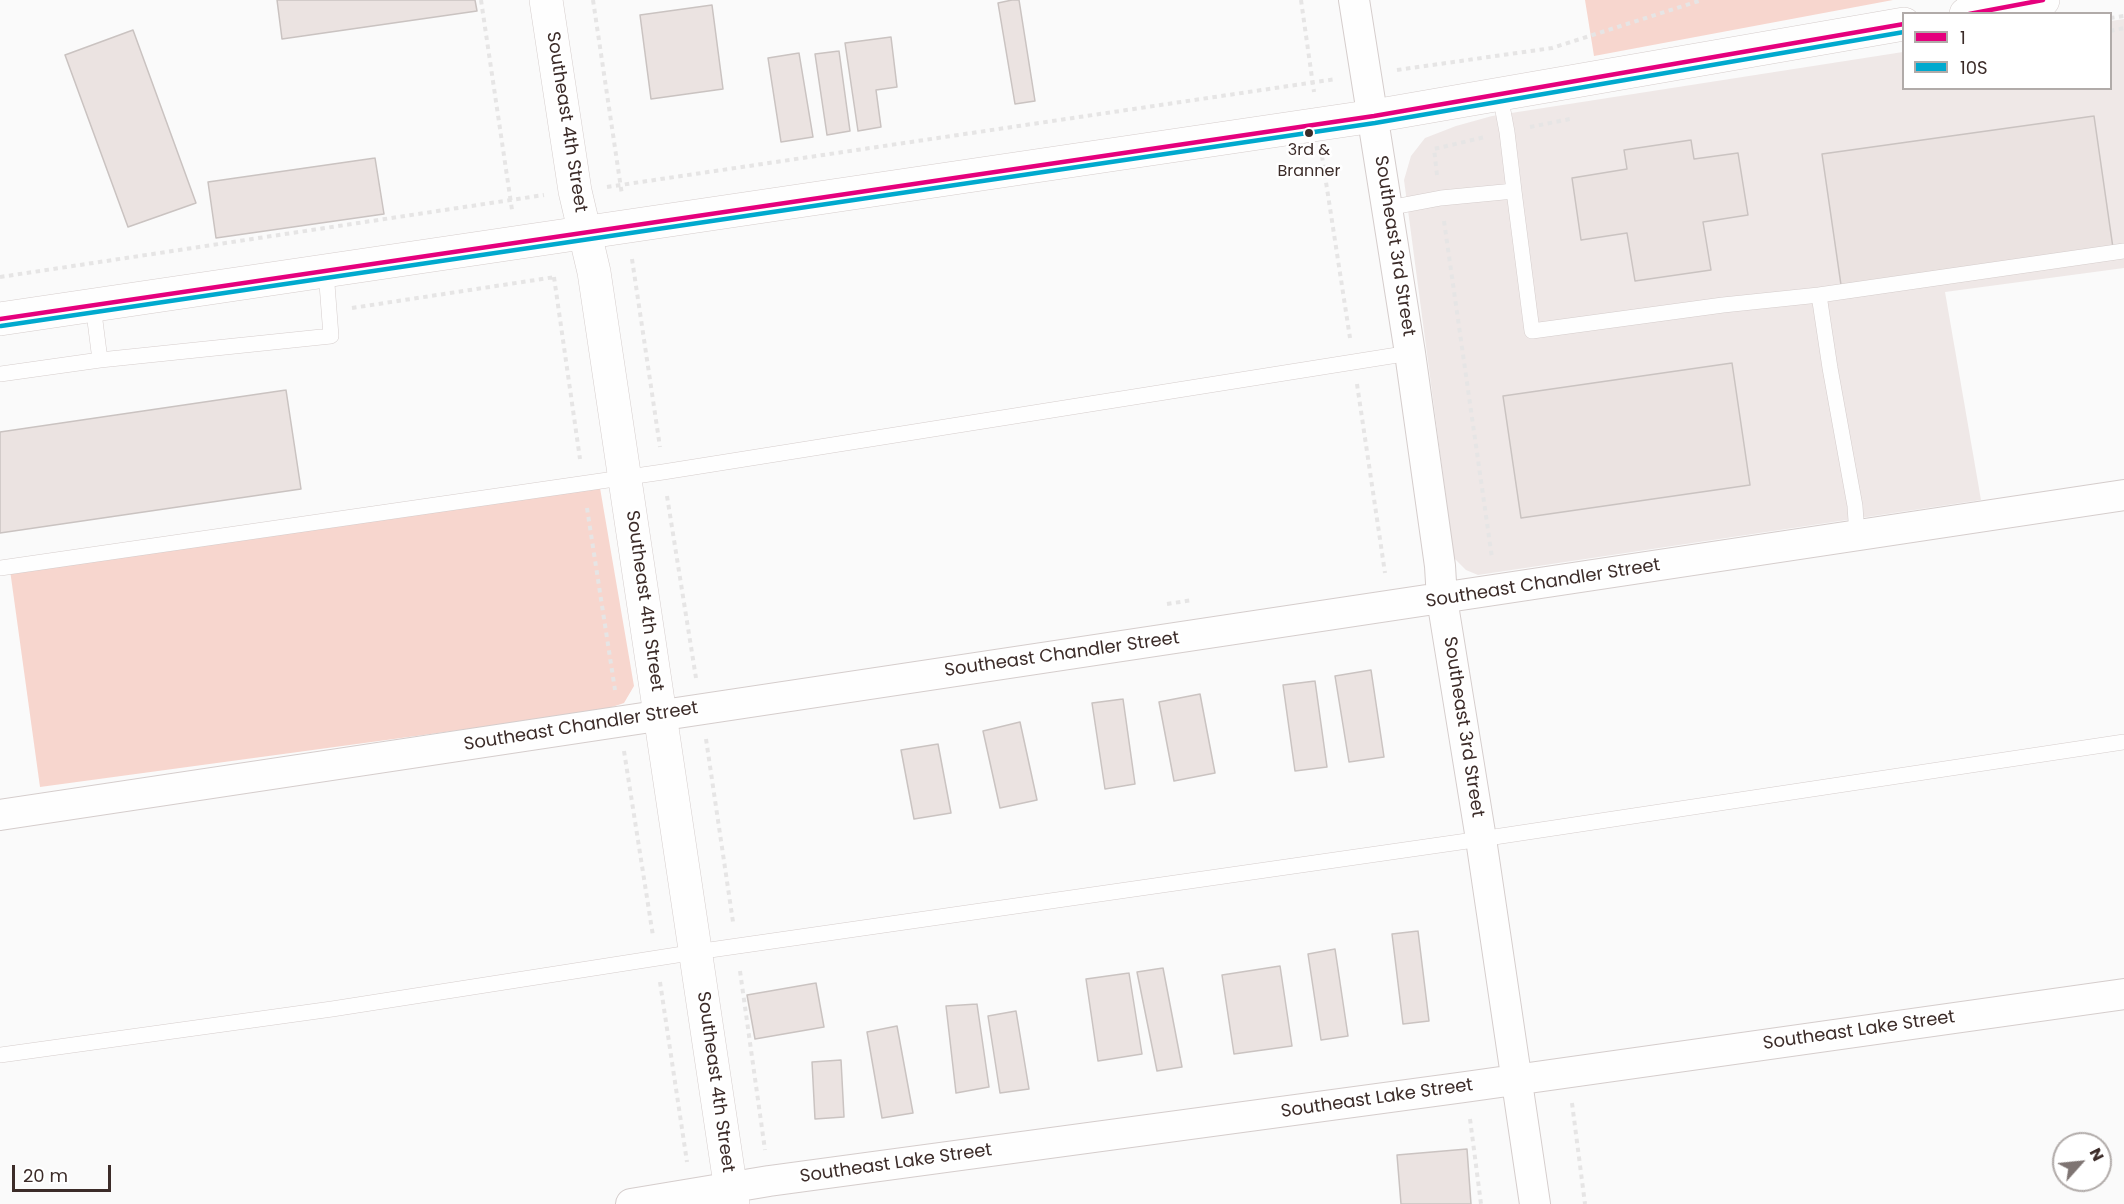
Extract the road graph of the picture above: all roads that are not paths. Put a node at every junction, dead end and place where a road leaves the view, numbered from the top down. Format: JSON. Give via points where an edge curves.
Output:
{"nodes":[{"id":1,"x":546,"y":0,"type":"edge"},
{"id":2,"x":1354,"y":0,"type":"edge"},
{"id":3,"x":2043,"y":0,"type":"edge"},
{"id":4,"x":1977,"y":12,"type":"edge"},
{"id":5,"x":1902,"y":24,"type":"edge"},
{"id":6,"x":1500,"y":95,"type":"junction"},
{"id":7,"x":1374,"y":116,"type":"junction"},
{"id":8,"x":1514,"y":191,"type":"junction"},
{"id":9,"x":1388,"y":208,"type":"junction"},
{"id":10,"x":585,"y":232,"type":"junction"},
{"id":11,"x":2124,"y":250,"type":"edge"},
{"id":12,"x":326,"y":271,"type":"junction"},
{"id":13,"x":1819,"y":295,"type":"junction"},
{"id":14,"x":93,"y":305,"type":"junction"},
{"id":15,"x":0,"y":319,"type":"edge"},
{"id":16,"x":1410,"y":353,"type":"junction"},
{"id":17,"x":100,"y":360,"type":"junction"},
{"id":18,"x":0,"y":374,"type":"edge"},
{"id":19,"x":626,"y":476,"type":"junction"},
{"id":20,"x":2124,"y":495,"type":"edge"},
{"id":21,"x":1857,"y":536,"type":"junction"},
{"id":22,"x":0,"y":568,"type":"edge"},
{"id":23,"x":1442,"y":599,"type":"junction"},
{"id":24,"x":660,"y":715,"type":"junction"},
{"id":25,"x":2124,"y":742,"type":"edge"},
{"id":26,"x":0,"y":815,"type":"edge"},
{"id":27,"x":1481,"y":839,"type":"junction"},
{"id":28,"x":696,"y":952,"type":"junction"},
{"id":29,"x":2124,"y":994,"type":"edge"},
{"id":30,"x":0,"y":1055,"type":"edge"},
{"id":31,"x":1517,"y":1080,"type":"junction"},
{"id":32,"x":732,"y":1196,"type":"edge"},
{"id":33,"x":630,"y":1204,"type":"edge"},
{"id":34,"x":1535,"y":1204,"type":"edge"}],
"edges":[{"from":1,"to":10,"type":"main road","name":"Southeast 4th Street","via":[[575,191]]},
{"from":2,"to":7,"type":"street","name":"Southeast 3rd Street"},
{"from":3,"to":4,"type":"main road"},
{"from":5,"to":6,"type":"main road"},
{"from":6,"to":7,"type":"main road"},
{"from":6,"to":8,"type":"lane"},
{"from":7,"to":9,"type":"street","name":"Southeast 3rd Street"},
{"from":7,"to":10,"type":"main road"},
{"from":8,"to":9,"type":"lane"},
{"from":8,"to":13,"type":"lane","via":[[1532,331]]},
{"from":9,"to":16,"type":"street","name":"Southeast 3rd Street"},
{"from":10,"to":12,"type":"main road"},
{"from":10,"to":19,"type":"main road","name":"Southeast 4th Street"},
{"from":11,"to":13,"type":"lane"},
{"from":12,"to":14,"type":"main road"},
{"from":12,"to":17,"type":"lane","via":[[331,336]]},
{"from":13,"to":21,"type":"lane"},
{"from":14,"to":15,"type":"main road"},
{"from":14,"to":17,"type":"lane"},
{"from":16,"to":19,"type":"lane"},
{"from":16,"to":23,"type":"street","name":"Southeast 3rd Street"},
{"from":17,"to":18,"type":"lane"},
{"from":19,"to":22,"type":"lane"},
{"from":19,"to":24,"type":"main road","name":"Southeast 4th Street"},
{"from":20,"to":21,"type":"street","name":"Southeast Chandler Street"},
{"from":21,"to":23,"type":"street","name":"Southeast Chandler Street"},
{"from":23,"to":24,"type":"street","name":"Southeast Chandler Street"},
{"from":23,"to":27,"type":"street","name":"Southeast 3rd Street"},
{"from":24,"to":26,"type":"street","name":"Southeast Chandler Street"},
{"from":24,"to":28,"type":"main road","name":"Southeast 4th Street"},
{"from":25,"to":27,"type":"lane"},
{"from":27,"to":28,"type":"lane"},
{"from":27,"to":31,"type":"street","name":"Southeast 3rd Street"},
{"from":28,"to":30,"type":"lane","via":[[332,1009]]},
{"from":28,"to":32,"type":"main road","name":"Southeast 4th Street"},
{"from":29,"to":31,"type":"street","name":"Southeast Lake Street"},
{"from":31,"to":32,"type":"street","name":"Southeast Lake Street","via":[[769,1181]]},
{"from":31,"to":34,"type":"street","name":"Southeast 3rd Street"},
{"from":32,"to":33,"type":"street","name":"Southeast Lake Street"}]}
